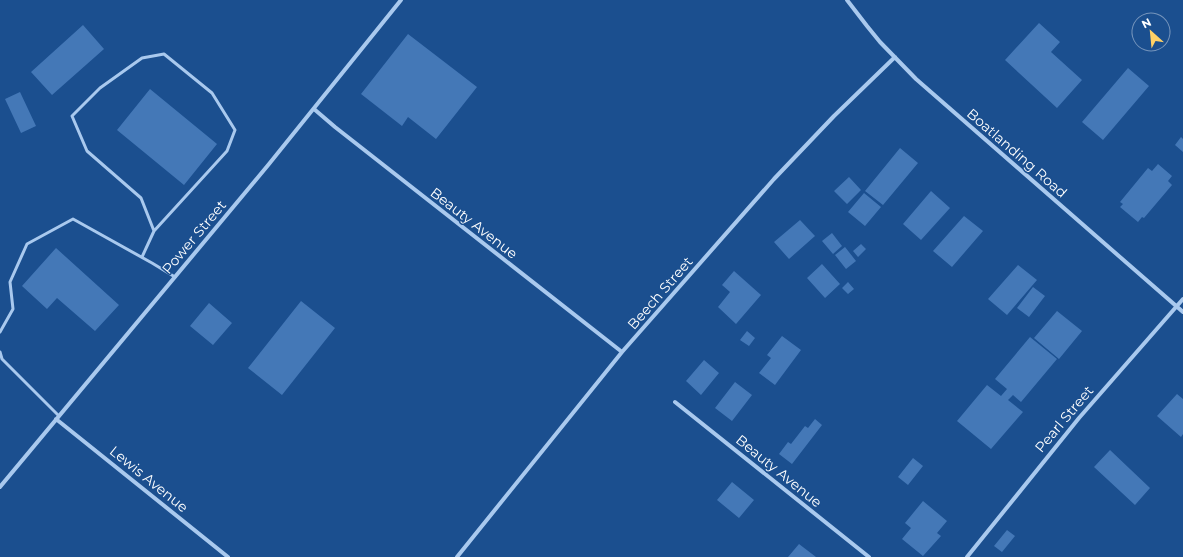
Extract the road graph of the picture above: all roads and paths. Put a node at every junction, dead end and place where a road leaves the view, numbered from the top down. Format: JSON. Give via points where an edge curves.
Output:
{"nodes":[{"id":1,"x":401,"y":0,"type":"edge"},
{"id":2,"x":846,"y":0,"type":"edge"},
{"id":3,"x":895,"y":57,"type":"junction"},
{"id":4,"x":314,"y":109,"type":"junction"},
{"id":5,"x":154,"y":231,"type":"junction"},
{"id":6,"x":142,"y":257,"type":"junction"},
{"id":7,"x":175,"y":277,"type":"junction"},
{"id":8,"x":1183,"y":299,"type":"edge"},
{"id":9,"x":1177,"y":307,"type":"junction"},
{"id":10,"x":1183,"y":312,"type":"edge"},
{"id":11,"x":0,"y":332,"type":"edge"},
{"id":12,"x":0,"y":352,"type":"edge"},
{"id":13,"x":622,"y":352,"type":"junction"},
{"id":14,"x":676,"y":402,"type":"dead end"},
{"id":15,"x":57,"y":417,"type":"junction"},
{"id":16,"x":0,"y":486,"type":"edge"},
{"id":17,"x":228,"y":557,"type":"edge"},
{"id":18,"x":457,"y":557,"type":"edge"},
{"id":19,"x":869,"y":557,"type":"edge"},
{"id":20,"x":967,"y":557,"type":"edge"}],
"edges":[{"from":1,"to":4,"type":"street","name":"Power Street"},
{"from":2,"to":3,"type":"street","name":"Boatlanding Road"},
{"from":3,"to":9,"type":"street","name":"Boatlanding Road","via":[[916,79]]},
{"from":3,"to":13,"type":"street","name":"Beech Street","via":[[774,179]]},
{"from":4,"to":7,"type":"street","name":"Power Street"},
{"from":4,"to":13,"type":"street","name":"Beauty Avenue"},
{"from":5,"to":5,"type":"lane","via":[[141,198],[87,151],[72,116],[100,88],[142,58],[164,54],[212,93],[235,130],[227,151]]},
{"from":5,"to":6,"type":"lane"},
{"from":6,"to":7,"type":"lane"},
{"from":6,"to":11,"type":"lane","via":[[73,219],[27,244],[10,282],[13,309]]},
{"from":7,"to":15,"type":"street","name":"Power Street"},
{"from":8,"to":9,"type":"street","name":"Pearl Street"},
{"from":9,"to":10,"type":"street","name":"Boatlanding Road"},
{"from":9,"to":20,"type":"street","name":"Pearl Street","via":[[1078,418]]},
{"from":12,"to":15,"type":"lane","via":[[2,359]]},
{"from":13,"to":18,"type":"street","name":"Beech Street"},
{"from":14,"to":19,"type":"street","name":"Beauty Avenue"},
{"from":15,"to":16,"type":"street","name":"Power Street"},
{"from":15,"to":17,"type":"street","name":"Lewis Avenue"}]}
